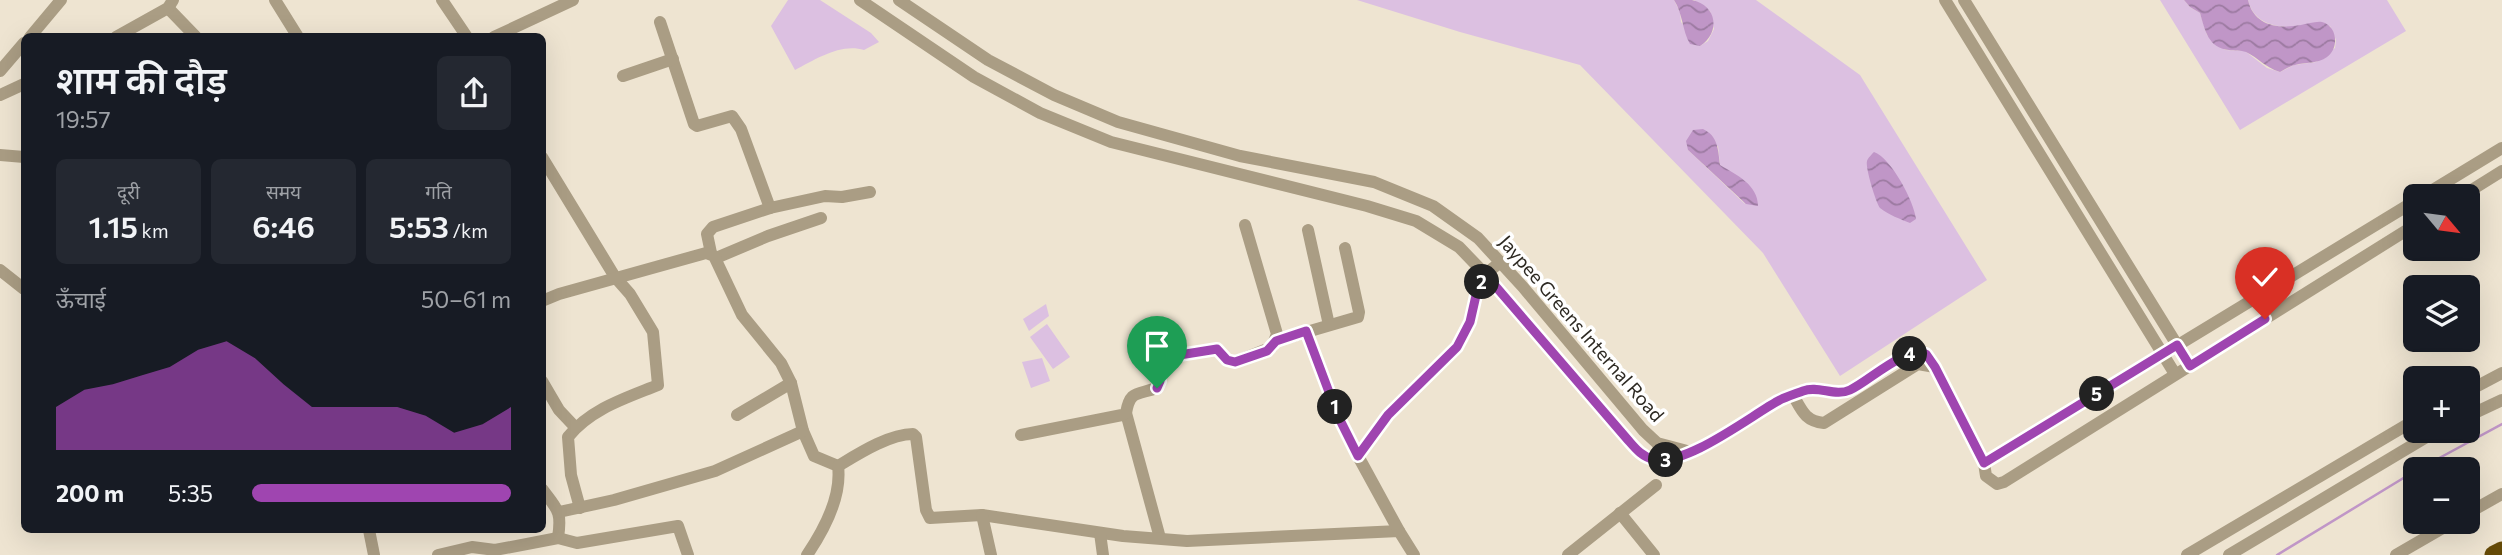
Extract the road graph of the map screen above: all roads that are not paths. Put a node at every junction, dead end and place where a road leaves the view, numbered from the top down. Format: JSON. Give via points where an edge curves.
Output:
{"nodes":[{"id":1,"x":61,"y":0,"type":"edge"},
{"id":2,"x":275,"y":0,"type":"edge"},
{"id":3,"x":442,"y":0,"type":"edge"},
{"id":4,"x":573,"y":0,"type":"edge"},
{"id":5,"x":860,"y":0,"type":"edge"},
{"id":6,"x":899,"y":0,"type":"edge"},
{"id":7,"x":1945,"y":0,"type":"edge"},
{"id":8,"x":1964,"y":0,"type":"edge"},
{"id":9,"x":171,"y":4,"type":"edge"},
{"id":10,"x":660,"y":22,"type":"dead end"},
{"id":11,"x":33,"y":33,"type":"edge"},
{"id":12,"x":123,"y":33,"type":"edge"},
{"id":13,"x":193,"y":33,"type":"edge"},
{"id":14,"x":296,"y":33,"type":"edge"},
{"id":15,"x":464,"y":33,"type":"edge"},
{"id":16,"x":503,"y":33,"type":"edge"},
{"id":17,"x":21,"y":46,"type":"edge"},
{"id":18,"x":673,"y":59,"type":"junction"},
{"id":19,"x":0,"y":71,"type":"edge"},
{"id":20,"x":623,"y":76,"type":"dead end"},
{"id":21,"x":21,"y":85,"type":"edge"},
{"id":22,"x":0,"y":95,"type":"edge"},
{"id":23,"x":2502,"y":148,"type":"edge"},
{"id":24,"x":0,"y":155,"type":"edge"},
{"id":25,"x":21,"y":157,"type":"edge"},
{"id":26,"x":546,"y":164,"type":"edge"},
{"id":27,"x":2502,"y":171,"type":"edge"},
{"id":28,"x":1333,"y":174,"type":"junction"},
{"id":29,"x":2443,"y":184,"type":"edge"},
{"id":30,"x":2480,"y":185,"type":"edge"},
{"id":31,"x":870,"y":192,"type":"dead end"},
{"id":32,"x":1328,"y":196,"type":"junction"},
{"id":33,"x":770,"y":208,"type":"junction"},
{"id":34,"x":2403,"y":208,"type":"edge"},
{"id":35,"x":821,"y":218,"type":"dead end"},
{"id":36,"x":1245,"y":225,"type":"dead end"},
{"id":37,"x":1308,"y":230,"type":"dead end"},
{"id":38,"x":2403,"y":233,"type":"edge"},
{"id":39,"x":1346,"y":248,"type":"dead end"},
{"id":40,"x":713,"y":255,"type":"junction"},
{"id":41,"x":1501,"y":262,"type":"junction"},
{"id":42,"x":0,"y":270,"type":"edge"},
{"id":43,"x":1485,"y":274,"type":"junction"},
{"id":44,"x":615,"y":277,"type":"junction"},
{"id":45,"x":21,"y":287,"type":"edge"},
{"id":46,"x":546,"y":300,"type":"edge"},
{"id":47,"x":1329,"y":325,"type":"junction"},
{"id":48,"x":1306,"y":331,"type":"junction"},
{"id":49,"x":1276,"y":341,"type":"junction"},
{"id":50,"x":2177,"y":345,"type":"junction"},
{"id":51,"x":2163,"y":354,"type":"junction"},
{"id":52,"x":2190,"y":366,"type":"junction"},
{"id":53,"x":1935,"y":367,"type":"junction"},
{"id":54,"x":2502,"y":373,"type":"edge"},
{"id":55,"x":2175,"y":374,"type":"junction"},
{"id":56,"x":791,"y":383,"type":"junction"},
{"id":57,"x":2480,"y":385,"type":"edge"},
{"id":58,"x":546,"y":388,"type":"edge"},
{"id":59,"x":1793,"y":395,"type":"junction"},
{"id":60,"x":2502,"y":400,"type":"edge"},
{"id":61,"x":2480,"y":410,"type":"edge"},
{"id":62,"x":1126,"y":413,"type":"junction"},
{"id":63,"x":737,"y":415,"type":"dead end"},
{"id":64,"x":575,"y":427,"type":"junction"},
{"id":65,"x":2403,"y":427,"type":"edge"},
{"id":66,"x":803,"y":431,"type":"junction"},
{"id":67,"x":1021,"y":436,"type":"dead end"},
{"id":68,"x":2416,"y":443,"type":"edge"},
{"id":69,"x":1691,"y":452,"type":"junction"},
{"id":70,"x":1358,"y":456,"type":"junction"},
{"id":71,"x":1984,"y":463,"type":"junction"},
{"id":72,"x":838,"y":466,"type":"junction"},
{"id":73,"x":1656,"y":485,"type":"dead end"},
{"id":74,"x":546,"y":494,"type":"edge"},
{"id":75,"x":2502,"y":494,"type":"edge"},
{"id":76,"x":2480,"y":506,"type":"edge"},
{"id":77,"x":580,"y":508,"type":"junction"},
{"id":78,"x":559,"y":512,"type":"junction"},
{"id":79,"x":1620,"y":513,"type":"junction"},
{"id":80,"x":982,"y":515,"type":"junction"},
{"id":81,"x":1399,"y":531,"type":"junction"},
{"id":82,"x":370,"y":533,"type":"edge"},
{"id":83,"x":1100,"y":533,"type":"junction"},
{"id":84,"x":2432,"y":534,"type":"edge"},
{"id":85,"x":558,"y":538,"type":"junction"},
{"id":86,"x":1160,"y":538,"type":"junction"},
{"id":87,"x":2502,"y":551,"type":"edge"},
{"id":88,"x":374,"y":555,"type":"edge"},
{"id":89,"x":438,"y":555,"type":"edge"},
{"id":90,"x":688,"y":555,"type":"edge"},
{"id":91,"x":807,"y":555,"type":"edge"},
{"id":92,"x":991,"y":555,"type":"edge"},
{"id":93,"x":1103,"y":555,"type":"edge"},
{"id":94,"x":1414,"y":555,"type":"edge"},
{"id":95,"x":1568,"y":555,"type":"edge"},
{"id":96,"x":1654,"y":555,"type":"edge"},
{"id":97,"x":2187,"y":555,"type":"edge"},
{"id":98,"x":2228,"y":555,"type":"edge"},
{"id":99,"x":2396,"y":555,"type":"edge"},
{"id":100,"x":2494,"y":555,"type":"edge"}],
"edges":[{"from":1,"to":11,"type":"street"},
{"from":2,"to":14,"type":"street"},
{"from":3,"to":15,"type":"street"},
{"from":4,"to":16,"type":"street"},
{"from":5,"to":32,"type":"street","name":"Jaypee Greens Internal Road","via":[[974,77],[1040,113],[1111,142]]},
{"from":6,"to":28,"type":"street","name":"Jaypee Greens Internal Road","via":[[988,60],[1054,95],[1118,121],[1240,156]]},
{"from":7,"to":51,"type":"street"},
{"from":8,"to":50,"type":"street"},
{"from":9,"to":12,"type":"street"},
{"from":9,"to":13,"type":"street"},
{"from":10,"to":18,"type":"street"},
{"from":17,"to":19,"type":"street"},
{"from":18,"to":20,"type":"street"},
{"from":18,"to":33,"type":"street","via":[[694,124],[735,118]]},
{"from":21,"to":22,"type":"street"},
{"from":23,"to":29,"type":"street"},
{"from":24,"to":25,"type":"street"},
{"from":26,"to":44,"type":"street"},
{"from":27,"to":30,"type":"street"},
{"from":28,"to":32,"type":"street"},
{"from":28,"to":41,"type":"street","name":"Jaypee Greens Internal Road","via":[[1374,182],[1433,206],[1478,238]]},
{"from":31,"to":33,"type":"street"},
{"from":32,"to":43,"type":"street","name":"Jaypee Greens Internal Road","via":[[1416,221],[1459,247]]},
{"from":33,"to":40,"type":"street","via":[[709,230]]},
{"from":34,"to":50,"type":"street"},
{"from":35,"to":40,"type":"street"},
{"from":36,"to":49,"type":"street"},
{"from":37,"to":47,"type":"street"},
{"from":38,"to":52,"type":"street"},
{"from":39,"to":47,"type":"street","via":[[1360,315]]},
{"from":40,"to":44,"type":"street"},
{"from":40,"to":56,"type":"street","via":[[742,315],[781,363]]},
{"from":41,"to":43,"type":"street"},
{"from":41,"to":69,"type":"street","name":"Jaypee Greens Internal Road","via":[[1643,430],[1657,443]]},
{"from":42,"to":45,"type":"street"},
{"from":43,"to":69,"type":"street","name":"Jaypee Greens Internal Road","via":[[1639,452],[1671,460]]},
{"from":43,"to":70,"type":"street","via":[[1457,347],[1388,415]]},
{"from":44,"to":46,"type":"street"},
{"from":44,"to":64,"type":"street","via":[[653,332],[658,386],[618,401]]},
{"from":47,"to":48,"type":"street"},
{"from":48,"to":49,"type":"street"},
{"from":48,"to":70,"type":"street"},
{"from":49,"to":62,"type":"street","via":[[1267,351],[1235,362],[1212,349],[1161,359],[1159,385],[1131,397]]},
{"from":50,"to":51,"type":"street"},
{"from":50,"to":52,"type":"street"},
{"from":51,"to":55,"type":"street"},
{"from":51,"to":71,"type":"street"},
{"from":52,"to":55,"type":"street"},
{"from":53,"to":59,"type":"street","name":"Jaypee Greens Internal Road","via":[[1926,354],[1918,352],[1848,391],[1806,389]]},
{"from":53,"to":59,"type":"street","via":[[1918,364],[1825,423],[1812,421]]},
{"from":53,"to":71,"type":"street"},
{"from":54,"to":57,"type":"street"},
{"from":55,"to":71,"type":"street","via":[[2004,482],[1990,481]]},
{"from":56,"to":63,"type":"street"},
{"from":56,"to":66,"type":"street"},
{"from":58,"to":64,"type":"street"},
{"from":59,"to":69,"type":"street","name":"Jaypee Greens Internal Road"},
{"from":60,"to":61,"type":"street"},
{"from":62,"to":67,"type":"street"},
{"from":62,"to":86,"type":"street"},
{"from":64,"to":77,"type":"street","via":[[568,437],[570,475]]},
{"from":65,"to":97,"type":"street"},
{"from":66,"to":72,"type":"street","via":[[814,456]]},
{"from":66,"to":77,"type":"street","via":[[722,469]]},
{"from":68,"to":98,"type":"street"},
{"from":70,"to":81,"type":"street"},
{"from":72,"to":80,"type":"street","via":[[866,449],[913,434],[927,515],[934,519]]},
{"from":72,"to":91,"type":"street","via":[[833,506]]},
{"from":73,"to":79,"type":"street"},
{"from":74,"to":78,"type":"street"},
{"from":75,"to":76,"type":"street"},
{"from":77,"to":78,"type":"street"},
{"from":78,"to":85,"type":"street"},
{"from":79,"to":95,"type":"street"},
{"from":79,"to":96,"type":"street"},
{"from":80,"to":83,"type":"street"},
{"from":80,"to":92,"type":"street"},
{"from":81,"to":86,"type":"street","via":[[1244,540]]},
{"from":81,"to":94,"type":"street"},
{"from":82,"to":88,"type":"street"},
{"from":83,"to":86,"type":"street"},
{"from":83,"to":93,"type":"street"},
{"from":84,"to":99,"type":"street"},
{"from":85,"to":89,"type":"street"},
{"from":85,"to":90,"type":"street","via":[[576,542],[678,526]]},
{"from":87,"to":100,"type":"highway"}]}
